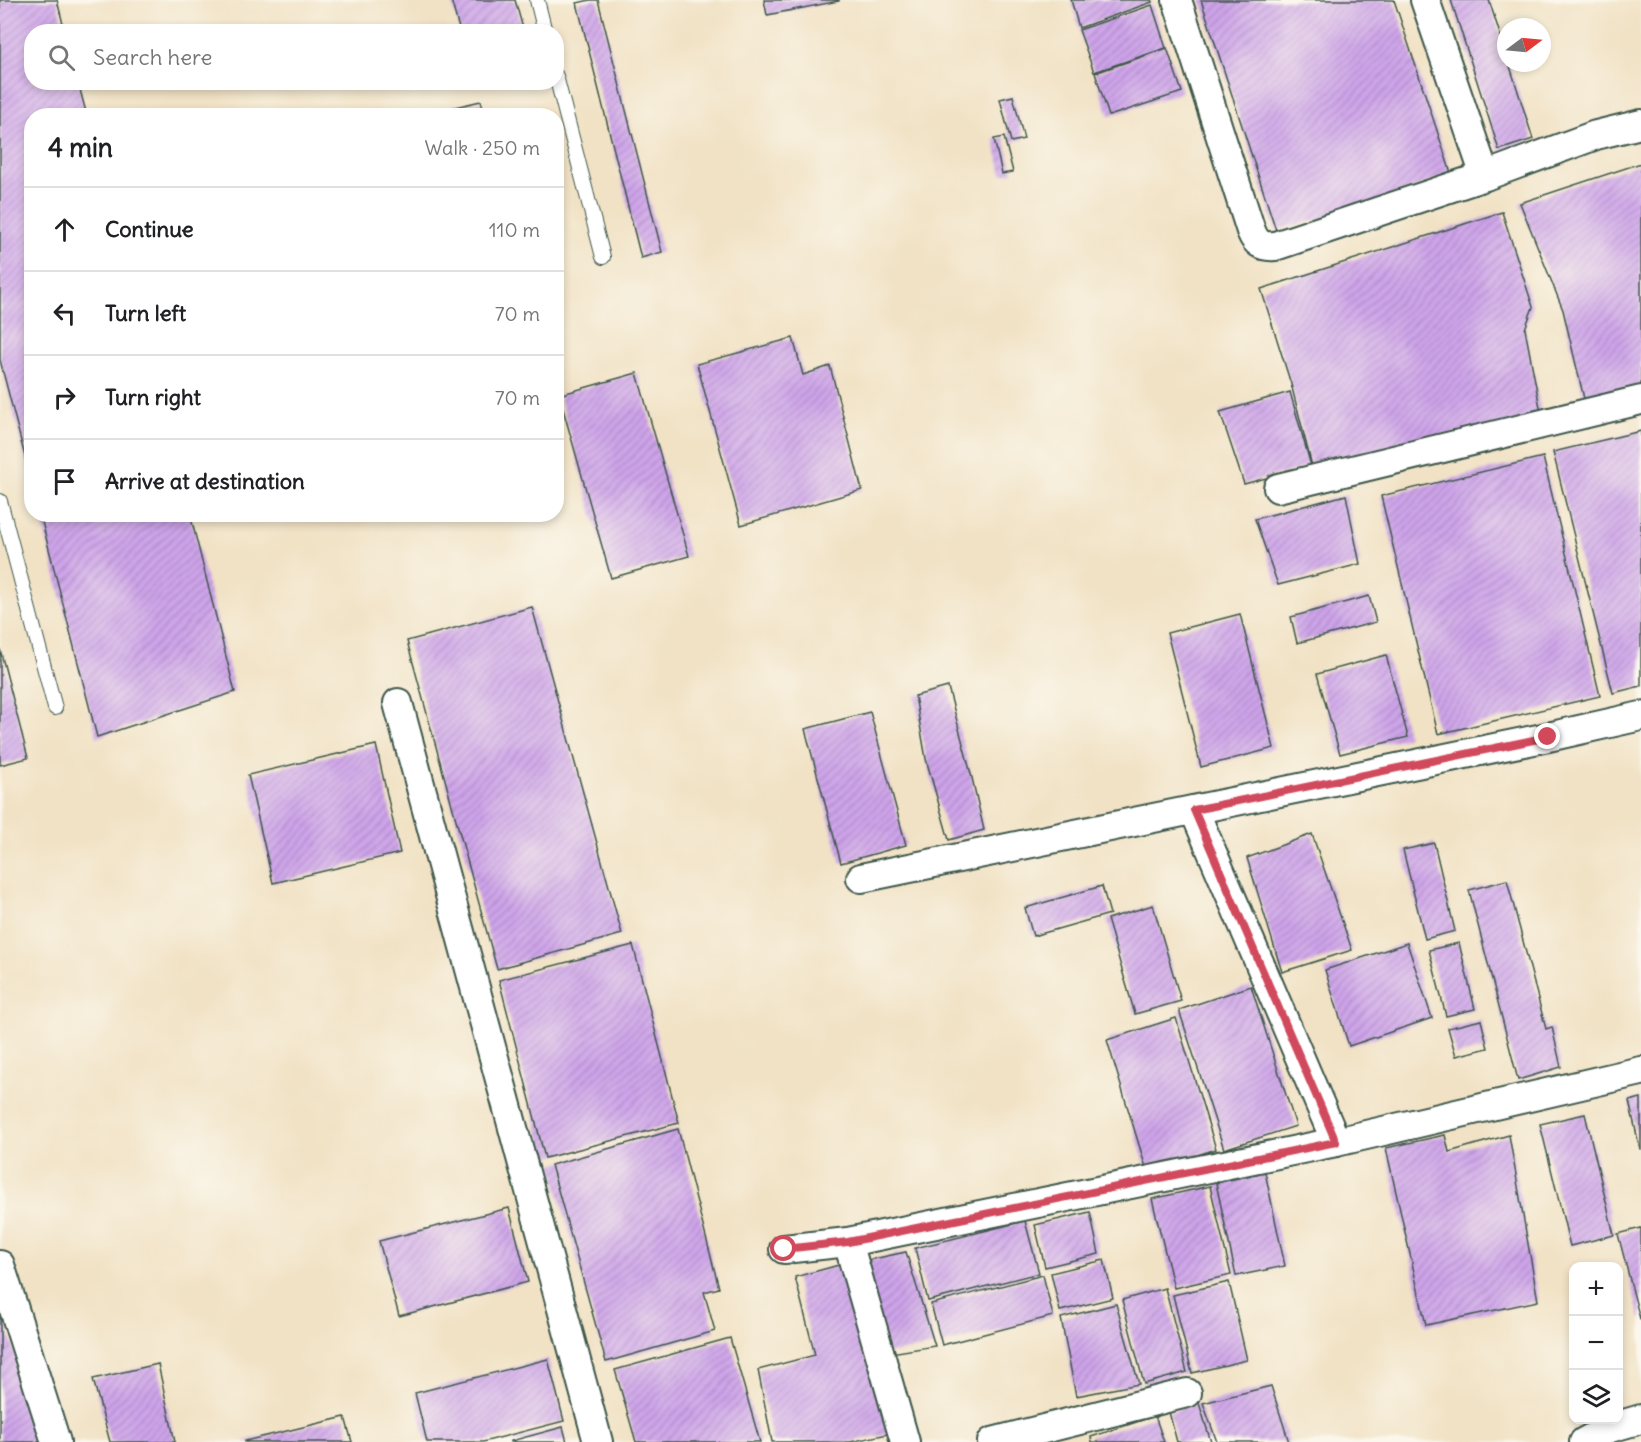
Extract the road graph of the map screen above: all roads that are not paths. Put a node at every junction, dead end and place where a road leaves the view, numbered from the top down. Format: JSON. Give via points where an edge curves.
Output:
{"nodes":[{"id":1,"x":537,"y":0,"type":"edge"},
{"id":2,"x":1177,"y":0,"type":"edge"},
{"id":3,"x":1425,"y":0,"type":"edge"},
{"id":4,"x":543,"y":24,"type":"edge"},
{"id":5,"x":560,"y":90,"type":"edge"},
{"id":6,"x":1641,"y":124,"type":"edge"},
{"id":7,"x":1485,"y":176,"type":"junction"},
{"id":8,"x":603,"y":257,"type":"dead end"},
{"id":9,"x":1641,"y":400,"type":"edge"},
{"id":10,"x":1278,"y":488,"type":"dead end"},
{"id":11,"x":0,"y":501,"type":"edge"},
{"id":12,"x":398,"y":703,"type":"dead end"},
{"id":13,"x":55,"y":708,"type":"dead end"},
{"id":14,"x":1641,"y":716,"type":"edge"},
{"id":15,"x":1194,"y":810,"type":"junction"},
{"id":16,"x":861,"y":878,"type":"dead end"},
{"id":17,"x":1641,"y":1071,"type":"edge"},
{"id":18,"x":1336,"y":1142,"type":"junction"},
{"id":19,"x":848,"y":1242,"type":"junction"},
{"id":20,"x":784,"y":1249,"type":"dead end"},
{"id":21,"x":0,"y":1265,"type":"edge"},
{"id":22,"x":1187,"y":1393,"type":"dead end"},
{"id":23,"x":1641,"y":1419,"type":"edge"},
{"id":24,"x":1612,"y":1435,"type":"edge"},
{"id":25,"x":56,"y":1442,"type":"edge"},
{"id":26,"x":598,"y":1442,"type":"edge"},
{"id":27,"x":904,"y":1442,"type":"edge"},
{"id":28,"x":992,"y":1442,"type":"edge"},
{"id":29,"x":1584,"y":1442,"type":"edge"}],
"edges":[{"from":1,"to":4,"type":"lane"},
{"from":2,"to":7,"type":"street","via":[[1251,231],[1265,247]]},
{"from":3,"to":7,"type":"street"},
{"from":5,"to":8,"type":"lane"},
{"from":6,"to":7,"type":"street","via":[[1596,135]]},
{"from":9,"to":10,"type":"street"},
{"from":11,"to":13,"type":"lane"},
{"from":12,"to":26,"type":"street"},
{"from":14,"to":15,"type":"street"},
{"from":15,"to":16,"type":"street"},
{"from":15,"to":18,"type":"street"},
{"from":17,"to":18,"type":"street"},
{"from":18,"to":19,"type":"street"},
{"from":19,"to":20,"type":"street"},
{"from":19,"to":27,"type":"street"},
{"from":21,"to":25,"type":"street"},
{"from":22,"to":28,"type":"street"},
{"from":23,"to":24,"type":"street"},
{"from":24,"to":29,"type":"street"}]}
